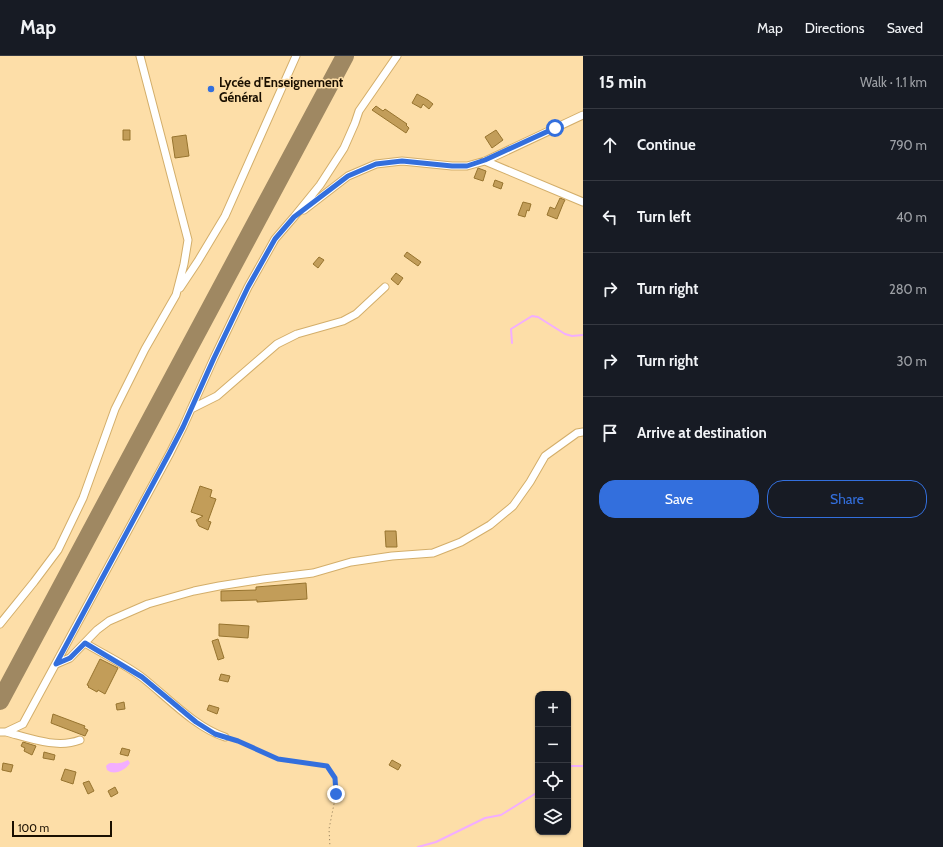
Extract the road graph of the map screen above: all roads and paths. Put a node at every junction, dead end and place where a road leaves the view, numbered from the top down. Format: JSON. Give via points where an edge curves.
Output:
{"nodes":[{"id":1,"x":140,"y":56,"type":"edge"},
{"id":2,"x":296,"y":56,"type":"edge"},
{"id":3,"x":397,"y":56,"type":"edge"},
{"id":4,"x":583,"y":115,"type":"edge"},
{"id":5,"x":485,"y":160,"type":"junction"},
{"id":6,"x":583,"y":202,"type":"edge"},
{"id":7,"x":294,"y":217,"type":"junction"},
{"id":8,"x":385,"y":287,"type":"dead end"},
{"id":9,"x":176,"y":295,"type":"junction"},
{"id":10,"x":191,"y":409,"type":"junction"},
{"id":11,"x":583,"y":432,"type":"edge"},
{"id":12,"x":0,"y":624,"type":"edge"},
{"id":13,"x":85,"y":643,"type":"junction"},
{"id":14,"x":56,"y":664,"type":"junction"},
{"id":15,"x":3,"y":732,"type":"edge"},
{"id":16,"x":225,"y":737,"type":"joint"},
{"id":17,"x":80,"y":740,"type":"dead end"},
{"id":18,"x":330,"y":847,"type":"edge"}],
"edges":[{"from":1,"to":9,"type":"street","via":[[188,240]]},
{"from":2,"to":9,"type":"street","via":[[225,216]]},
{"from":3,"to":7,"type":"street","via":[[359,111],[344,148],[320,185]]},
{"from":4,"to":5,"type":"street"},
{"from":5,"to":6,"type":"street"},
{"from":5,"to":7,"type":"street","via":[[467,166],[402,161],[376,164],[348,176]]},
{"from":7,"to":10,"type":"street","via":[[275,239],[248,287]]},
{"from":8,"to":10,"type":"street","via":[[356,314],[343,321],[297,334],[277,344],[217,396]]},
{"from":9,"to":12,"type":"street","via":[[145,348],[115,409],[83,498],[58,550]]},
{"from":10,"to":14,"type":"street"},
{"from":11,"to":13,"type":"street","via":[[577,433],[545,456],[513,506],[490,525],[461,542],[433,553],[351,562],[313,573],[234,584],[161,600],[109,621]]},
{"from":13,"to":14,"type":"street","via":[[70,658]]},
{"from":13,"to":16,"type":"street","via":[[142,677],[196,722]]},
{"from":14,"to":15,"type":"street","via":[[23,724]]},
{"from":15,"to":17,"type":"street","via":[[45,743],[73,743]]},
{"from":16,"to":18,"type":"path","via":[[278,759],[327,766],[335,778],[336,794],[329,829]]}]}
